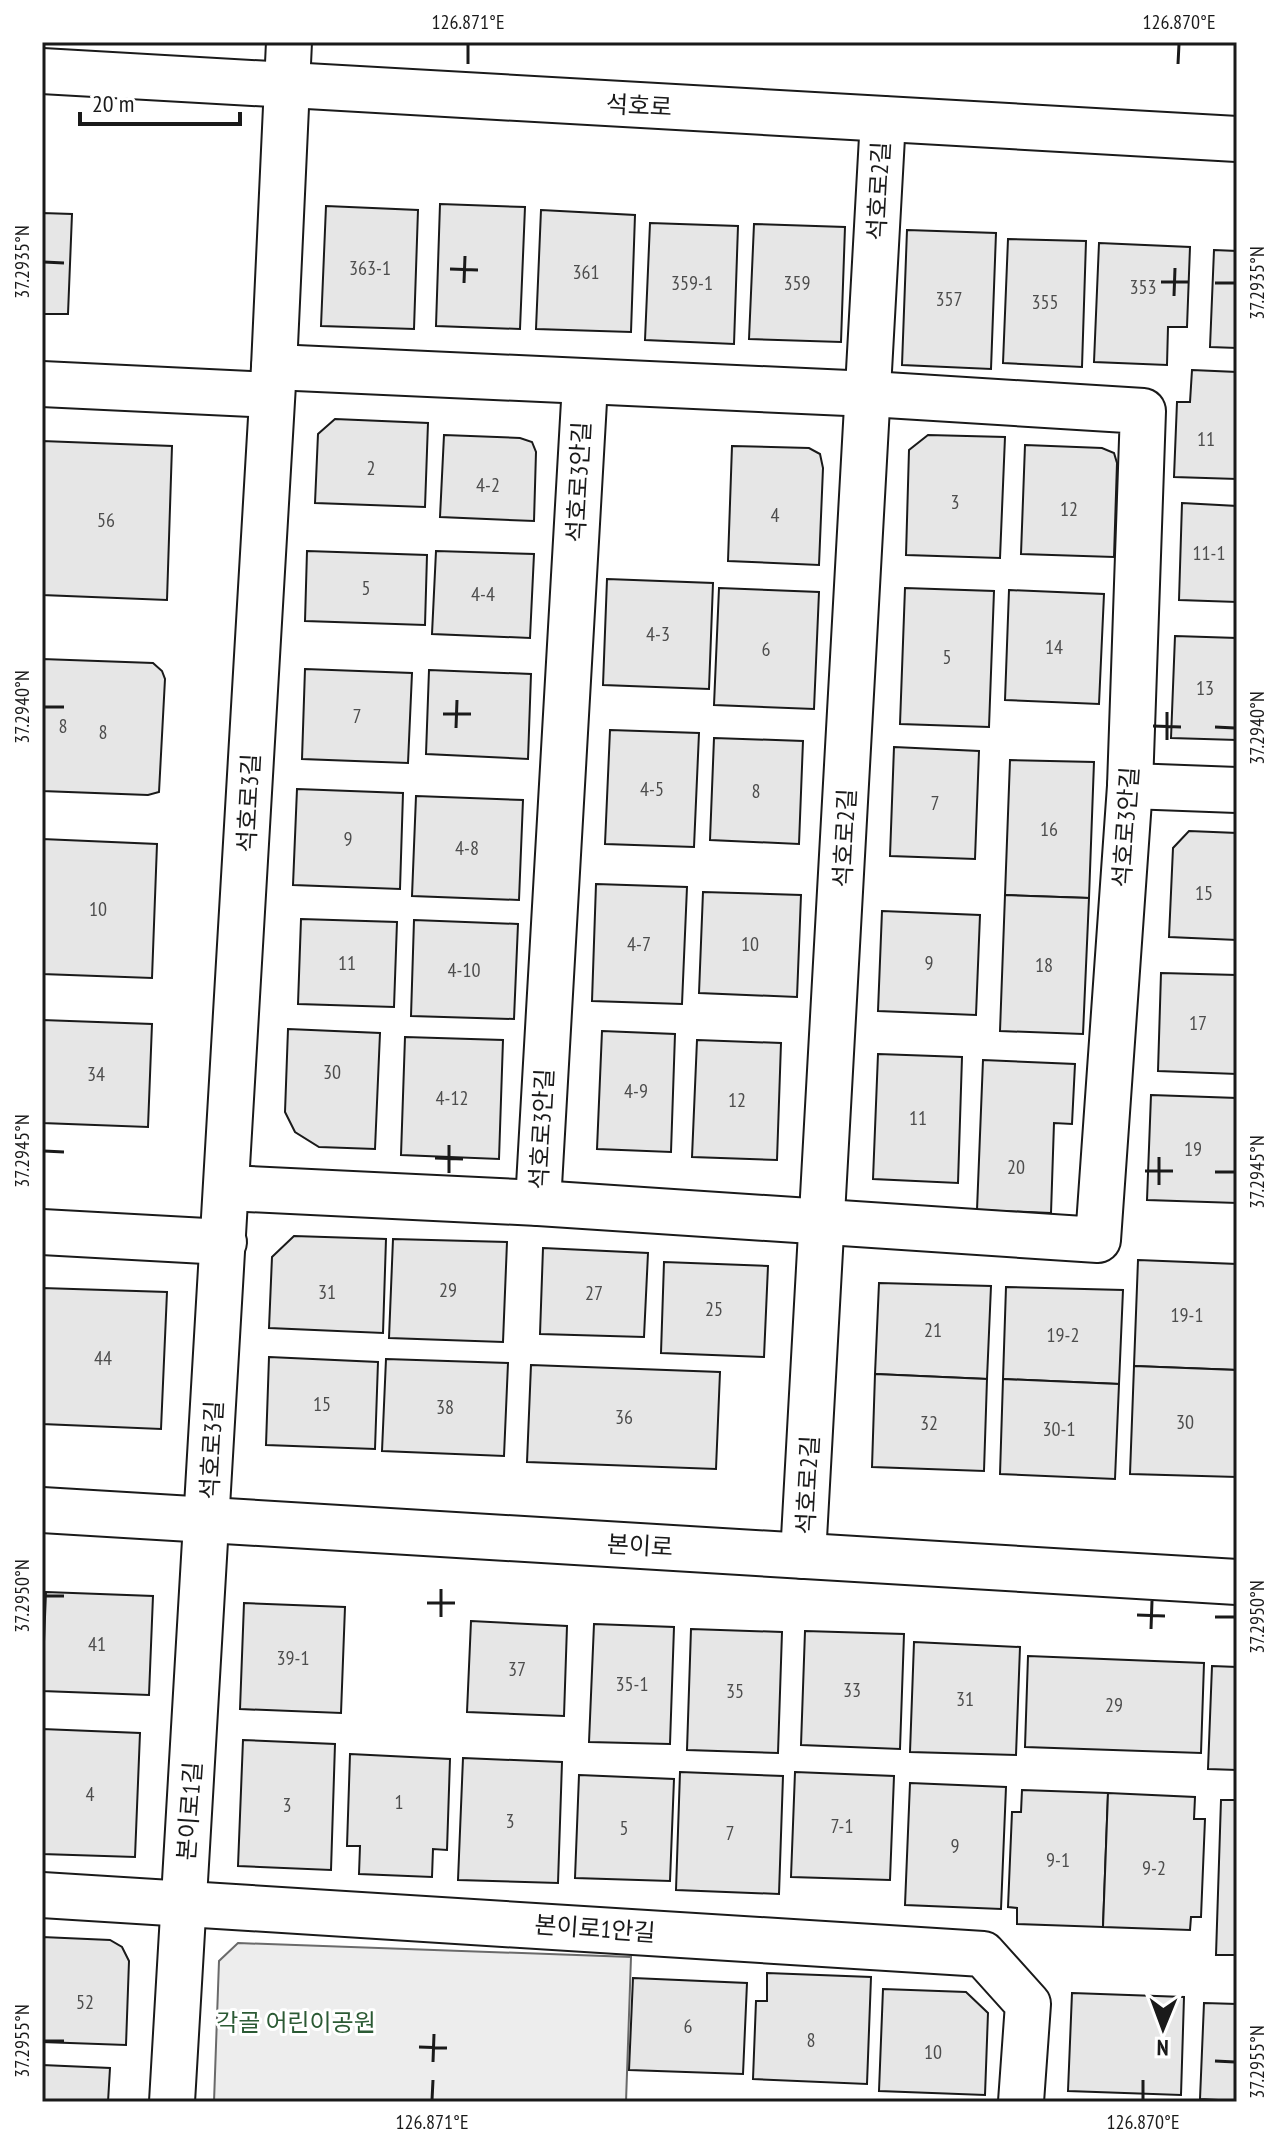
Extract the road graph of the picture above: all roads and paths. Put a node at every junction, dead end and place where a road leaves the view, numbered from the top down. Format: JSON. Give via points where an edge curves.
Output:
{"nodes":[{"id":1,"x":289,"y":42,"type":"edge"},
{"id":2,"x":42,"y":71,"type":"edge"},
{"id":3,"x":286,"y":86,"type":"junction"},
{"id":4,"x":883,"y":119,"type":"junction"},
{"id":5,"x":1237,"y":139,"type":"edge"},
{"id":6,"x":273,"y":381,"type":"junction"},
{"id":7,"x":42,"y":384,"type":"edge"},
{"id":8,"x":585,"y":384,"type":"junction"},
{"id":9,"x":870,"y":394,"type":"junction"},
{"id":10,"x":1130,"y":786,"type":"junction"},
{"id":11,"x":1237,"y":790,"type":"edge"},
{"id":12,"x":227,"y":1188,"type":"junction"},
{"id":13,"x":538,"y":1203,"type":"junction"},
{"id":14,"x":823,"y":1223,"type":"junction"},
{"id":15,"x":42,"y":1232,"type":"edge"},
{"id":16,"x":224,"y":1242,"type":"junction"},
{"id":17,"x":42,"y":1510,"type":"edge"},
{"id":18,"x":208,"y":1520,"type":"junction"},
{"id":19,"x":803,"y":1556,"type":"junction"},
{"id":20,"x":1237,"y":1582,"type":"edge"},
{"id":21,"x":42,"y":1895,"type":"edge"},
{"id":22,"x":184,"y":1902,"type":"junction"},
{"id":23,"x":172,"y":2102,"type":"edge"},
{"id":24,"x":1021,"y":2102,"type":"edge"}],
"edges":[{"from":1,"to":3,"type":"street","name":"석호로3길"},
{"from":2,"to":3,"type":"street","name":"석호로"},
{"from":3,"to":4,"type":"street","name":"석호로"},
{"from":3,"to":6,"type":"street","name":"석호로3길"},
{"from":4,"to":5,"type":"street","name":"석호로"},
{"from":4,"to":9,"type":"street","name":"석호로2길"},
{"from":6,"to":7,"type":"street","name":"석호로3안길"},
{"from":6,"to":8,"type":"street","name":"석호로3안길"},
{"from":6,"to":12,"type":"street","name":"석호로3길"},
{"from":8,"to":9,"type":"street","name":"석호로3안길"},
{"from":8,"to":13,"type":"street","name":"석호로3안길"},
{"from":9,"to":10,"type":"street","name":"석호로3안길","via":[[1143,411]]},
{"from":9,"to":14,"type":"street","name":"석호로2길"},
{"from":10,"to":11,"type":"street"},
{"from":10,"to":14,"type":"street","name":"석호로3안길","via":[[1098,1240]]},
{"from":12,"to":13,"type":"street","name":"석호로3안길"},
{"from":12,"to":16,"type":"street","name":"석호로3길"},
{"from":13,"to":14,"type":"street","name":"석호로3안길"},
{"from":14,"to":19,"type":"street","name":"석호로2길"},
{"from":15,"to":16,"type":"street"},
{"from":16,"to":18,"type":"street","name":"석호로3길"},
{"from":17,"to":18,"type":"street","name":"본이로"},
{"from":18,"to":19,"type":"street","name":"본이로"},
{"from":18,"to":22,"type":"street","name":"본이로1길"},
{"from":19,"to":20,"type":"street","name":"본이로"},
{"from":21,"to":22,"type":"street","name":"본이로1안길"},
{"from":22,"to":23,"type":"street","name":"본이로1길"},
{"from":22,"to":24,"type":"street","name":"본이로1안길","via":[[983,1954],[1028,2004]]}]}
